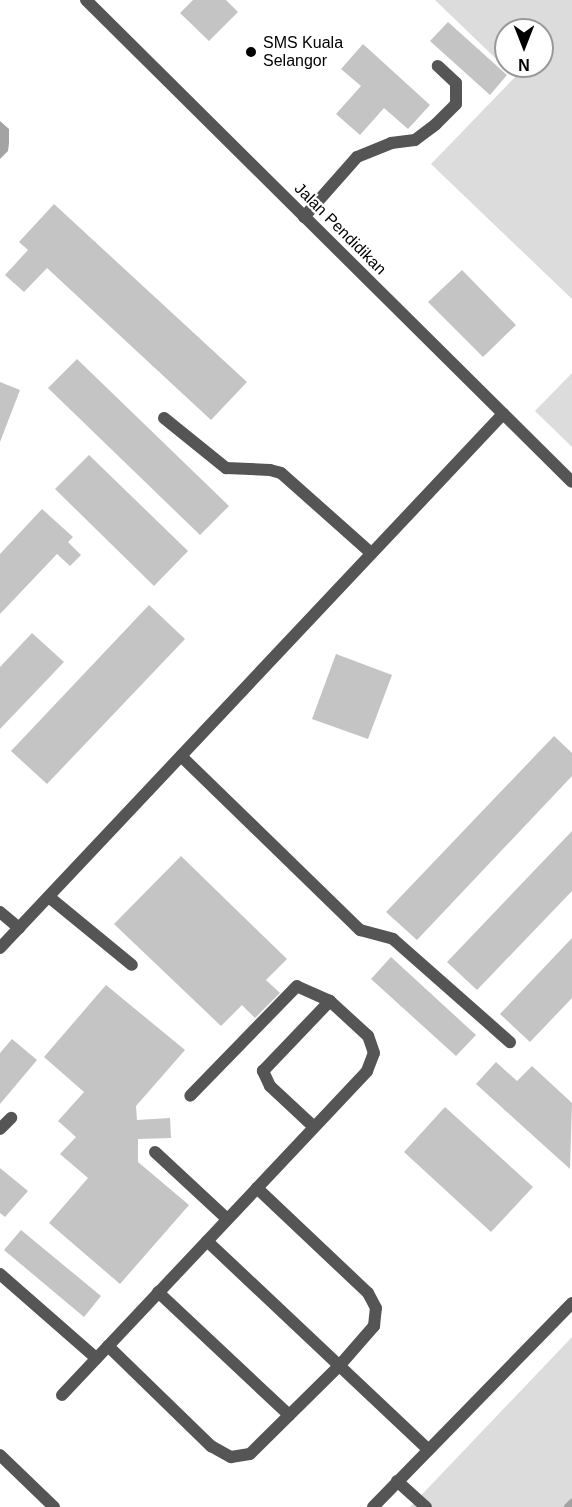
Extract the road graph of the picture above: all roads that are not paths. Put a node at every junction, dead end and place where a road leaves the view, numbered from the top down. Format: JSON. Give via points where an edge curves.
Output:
{"nodes":[{"id":1,"x":86,"y":0,"type":"edge"},
{"id":2,"x":438,"y":66,"type":"dead end"},
{"id":3,"x":304,"y":217,"type":"junction"},
{"id":4,"x":503,"y":414,"type":"junction"},
{"id":5,"x":164,"y":418,"type":"dead end"},
{"id":6,"x":572,"y":482,"type":"edge"},
{"id":7,"x":372,"y":553,"type":"junction"},
{"id":8,"x":181,"y":756,"type":"junction"},
{"id":9,"x":49,"y":897,"type":"junction"},
{"id":10,"x":0,"y":912,"type":"edge"},
{"id":11,"x":19,"y":928,"type":"junction"},
{"id":12,"x":0,"y":948,"type":"edge"},
{"id":13,"x":132,"y":965,"type":"dead end"},
{"id":14,"x":330,"y":1001,"type":"junction"},
{"id":15,"x":510,"y":1042,"type":"dead end"},
{"id":16,"x":190,"y":1096,"type":"dead end"},
{"id":17,"x":11,"y":1118,"type":"dead end"},
{"id":18,"x":314,"y":1127,"type":"junction"},
{"id":19,"x":0,"y":1129,"type":"edge"},
{"id":20,"x":155,"y":1152,"type":"dead end"},
{"id":21,"x":257,"y":1188,"type":"junction"},
{"id":22,"x":227,"y":1220,"type":"junction"},
{"id":23,"x":207,"y":1241,"type":"junction"},
{"id":24,"x":0,"y":1274,"type":"edge"},
{"id":25,"x":158,"y":1292,"type":"junction"},
{"id":26,"x":572,"y":1303,"type":"edge"},
{"id":27,"x":108,"y":1346,"type":"junction"},
{"id":28,"x":96,"y":1358,"type":"junction"},
{"id":29,"x":340,"y":1365,"type":"junction"},
{"id":30,"x":62,"y":1395,"type":"dead end"},
{"id":31,"x":289,"y":1415,"type":"junction"},
{"id":32,"x":428,"y":1449,"type":"junction"},
{"id":33,"x":0,"y":1455,"type":"edge"},
{"id":34,"x":397,"y":1481,"type":"junction"},
{"id":35,"x":424,"y":1505,"type":"edge"},
{"id":36,"x":54,"y":1507,"type":"edge"},
{"id":37,"x":373,"y":1507,"type":"edge"}],
"edges":[{"from":1,"to":3,"type":"street","name":"Jalan Pendidikan"},
{"from":2,"to":3,"type":"street","via":[[456,83],[456,104],[415,140],[391,142],[357,157]]},
{"from":3,"to":4,"type":"street","name":"Jalan Pendidikan"},
{"from":4,"to":6,"type":"street","name":"Jalan Pendidikan"},
{"from":4,"to":7,"type":"street"},
{"from":5,"to":7,"type":"street","via":[[226,468],[281,473]]},
{"from":7,"to":8,"type":"street"},
{"from":8,"to":9,"type":"street"},
{"from":8,"to":15,"type":"street","via":[[360,930],[393,939]]},
{"from":9,"to":11,"type":"street"},
{"from":9,"to":13,"type":"street"},
{"from":10,"to":11,"type":"street"},
{"from":11,"to":12,"type":"street"},
{"from":14,"to":16,"type":"street","via":[[303,987],[293,987]]},
{"from":14,"to":18,"type":"street","via":[[368,1036],[374,1053],[367,1071]]},
{"from":14,"to":18,"type":"street","via":[[263,1071],[270,1086]]},
{"from":17,"to":19,"type":"street"},
{"from":18,"to":21,"type":"street"},
{"from":20,"to":22,"type":"street"},
{"from":21,"to":22,"type":"street"},
{"from":21,"to":29,"type":"street","via":[[368,1293],[376,1308],[374,1326]]},
{"from":22,"to":23,"type":"street"},
{"from":23,"to":25,"type":"street"},
{"from":23,"to":29,"type":"street"},
{"from":24,"to":28,"type":"street"},
{"from":25,"to":27,"type":"street"},
{"from":25,"to":31,"type":"street"},
{"from":26,"to":32,"type":"street"},
{"from":27,"to":28,"type":"street"},
{"from":27,"to":31,"type":"street","via":[[211,1446],[231,1456],[250,1454]]},
{"from":28,"to":30,"type":"street"},
{"from":29,"to":31,"type":"street"},
{"from":29,"to":32,"type":"street"},
{"from":32,"to":34,"type":"street"},
{"from":33,"to":36,"type":"street"},
{"from":34,"to":35,"type":"street"},
{"from":34,"to":37,"type":"street"}]}
